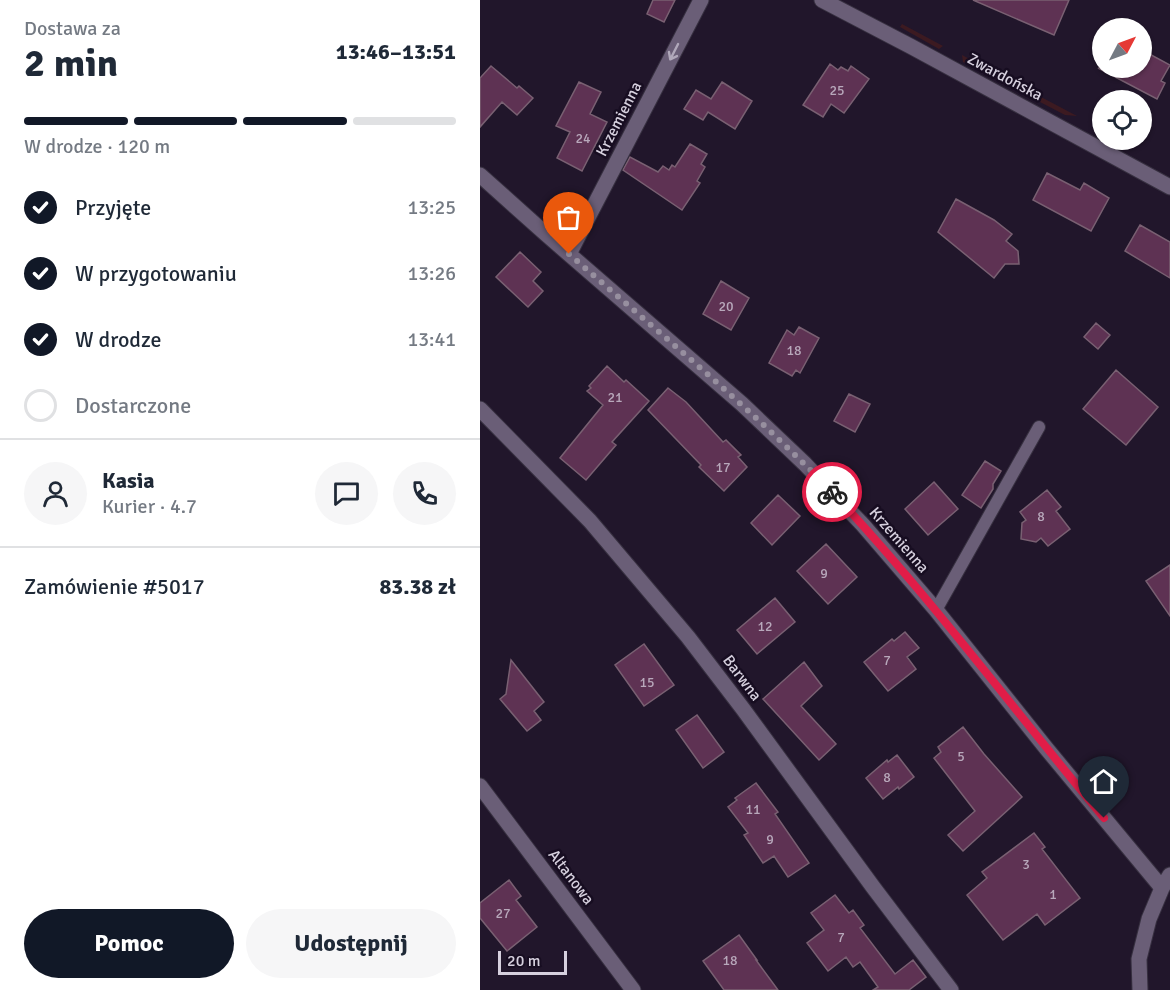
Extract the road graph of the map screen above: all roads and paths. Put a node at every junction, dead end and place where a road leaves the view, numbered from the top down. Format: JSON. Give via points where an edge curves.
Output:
{"nodes":[{"id":1,"x":701,"y":0,"type":"edge"},
{"id":2,"x":822,"y":0,"type":"edge"},
{"id":3,"x":480,"y":175,"type":"edge"},
{"id":4,"x":1170,"y":187,"type":"edge"},
{"id":5,"x":569,"y":254,"type":"junction"},
{"id":6,"x":480,"y":409,"type":"edge"},
{"id":7,"x":1038,"y":427,"type":"dead end"},
{"id":8,"x":936,"y":609,"type":"junction"},
{"id":9,"x":480,"y":786,"type":"edge"},
{"id":10,"x":1166,"y":882,"type":"edge"},
{"id":11,"x":633,"y":990,"type":"edge"},
{"id":12,"x":951,"y":990,"type":"edge"},
{"id":13,"x":1140,"y":990,"type":"edge"}],
"edges":[{"from":1,"to":5,"type":"street","name":"Krzemienna","one_way":true},
{"from":2,"to":4,"type":"street","name":"Zwardońska"},
{"from":3,"to":5,"type":"street","name":"Krzemienna"},
{"from":5,"to":8,"type":"street","name":"Krzemienna","via":[[805,464]]},
{"from":6,"to":12,"type":"street","name":"Barwna","via":[[590,520],[688,637]]},
{"from":7,"to":8,"type":"lane"},
{"from":8,"to":10,"type":"street","name":"Krzemienna","via":[[1046,748]]},
{"from":9,"to":11,"type":"street","name":"Altanowa"},
{"from":10,"to":13,"type":"street","via":[[1149,919],[1139,959]]}]}
